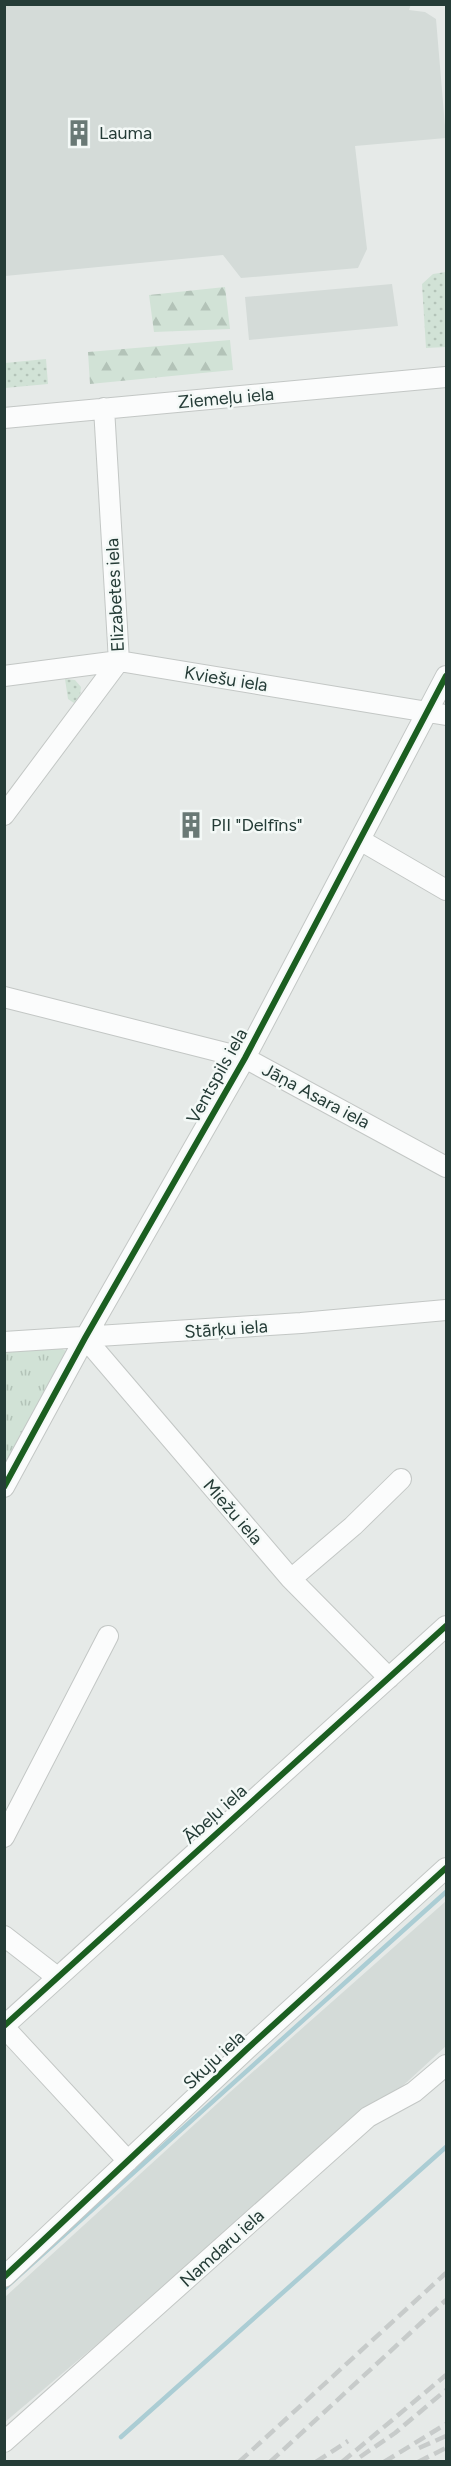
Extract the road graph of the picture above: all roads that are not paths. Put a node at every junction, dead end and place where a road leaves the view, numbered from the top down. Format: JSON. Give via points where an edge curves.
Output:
{"nodes":[{"id":1,"x":447,"y":376,"type":"edge"},
{"id":2,"x":104,"y":408,"type":"junction"},
{"id":3,"x":4,"y":418,"type":"edge"},
{"id":4,"x":119,"y":661,"type":"junction"},
{"id":5,"x":4,"y":676,"type":"edge"},
{"id":6,"x":447,"y":676,"type":"edge"},
{"id":7,"x":427,"y":712,"type":"junction"},
{"id":8,"x":447,"y":715,"type":"edge"},
{"id":9,"x":4,"y":815,"type":"edge"},
{"id":10,"x":360,"y":840,"type":"junction"},
{"id":11,"x":447,"y":890,"type":"edge"},
{"id":12,"x":4,"y":997,"type":"edge"},
{"id":13,"x":245,"y":1058,"type":"junction"},
{"id":14,"x":447,"y":1167,"type":"edge"},
{"id":15,"x":447,"y":1310,"type":"edge"},
{"id":16,"x":85,"y":1338,"type":"junction"},
{"id":17,"x":4,"y":1342,"type":"edge"},
{"id":18,"x":401,"y":1479,"type":"dead end"},
{"id":19,"x":4,"y":1486,"type":"edge"},
{"id":20,"x":291,"y":1579,"type":"junction"},
{"id":21,"x":447,"y":1626,"type":"edge"},
{"id":22,"x":108,"y":1636,"type":"dead end"},
{"id":23,"x":389,"y":1678,"type":"junction"},
{"id":24,"x":4,"y":1837,"type":"edge"},
{"id":25,"x":447,"y":1868,"type":"edge"},
{"id":26,"x":4,"y":1936,"type":"edge"},
{"id":27,"x":57,"y":1977,"type":"junction"},
{"id":28,"x":4,"y":2026,"type":"edge"},
{"id":29,"x":447,"y":2065,"type":"edge"},
{"id":30,"x":128,"y":2161,"type":"junction"},
{"id":31,"x":4,"y":2277,"type":"edge"},
{"id":32,"x":4,"y":2442,"type":"edge"}],
"edges":[{"from":1,"to":2,"type":"street","name":"Ziemeļu iela"},
{"from":2,"to":3,"type":"street","name":"Ziemeļu iela"},
{"from":2,"to":4,"type":"street","name":"Elizabetes iela"},
{"from":4,"to":5,"type":"street","name":"Kviešu iela"},
{"from":4,"to":7,"type":"street","name":"Kviešu iela"},
{"from":4,"to":9,"type":"street","name":"Elizabetes iela"},
{"from":6,"to":7,"type":"street","name":"Ventspils iela"},
{"from":7,"to":8,"type":"street","name":"Kviešu iela"},
{"from":7,"to":10,"type":"street","name":"Ventspils iela"},
{"from":10,"to":11,"type":"street"},
{"from":10,"to":13,"type":"street","name":"Ventspils iela"},
{"from":12,"to":13,"type":"street","name":"Jāņa Asara iela"},
{"from":13,"to":14,"type":"street","name":"Jāņa Asara iela"},
{"from":13,"to":16,"type":"street","name":"Ventspils iela"},
{"from":15,"to":16,"type":"street","name":"Stārķu iela"},
{"from":16,"to":17,"type":"street","name":"Stārķu iela"},
{"from":16,"to":19,"type":"street","name":"Ventspils iela"},
{"from":16,"to":20,"type":"street","name":"Miežu iela"},
{"from":18,"to":20,"type":"street"},
{"from":20,"to":23,"type":"street","name":"Miežu iela"},
{"from":21,"to":23,"type":"street","name":"Ābeļu iela"},
{"from":22,"to":24,"type":"street"},
{"from":23,"to":27,"type":"street","name":"Ābeļu iela"},
{"from":25,"to":30,"type":"street","name":"Skuju iela"},
{"from":26,"to":27,"type":"street"},
{"from":27,"to":28,"type":"street","name":"Ābeļu iela"},
{"from":28,"to":30,"type":"street"},
{"from":29,"to":32,"type":"street","name":"Namdaru iela","via":[[414,2092],[368,2117]]},
{"from":30,"to":31,"type":"street","name":"Skuju iela"}]}
